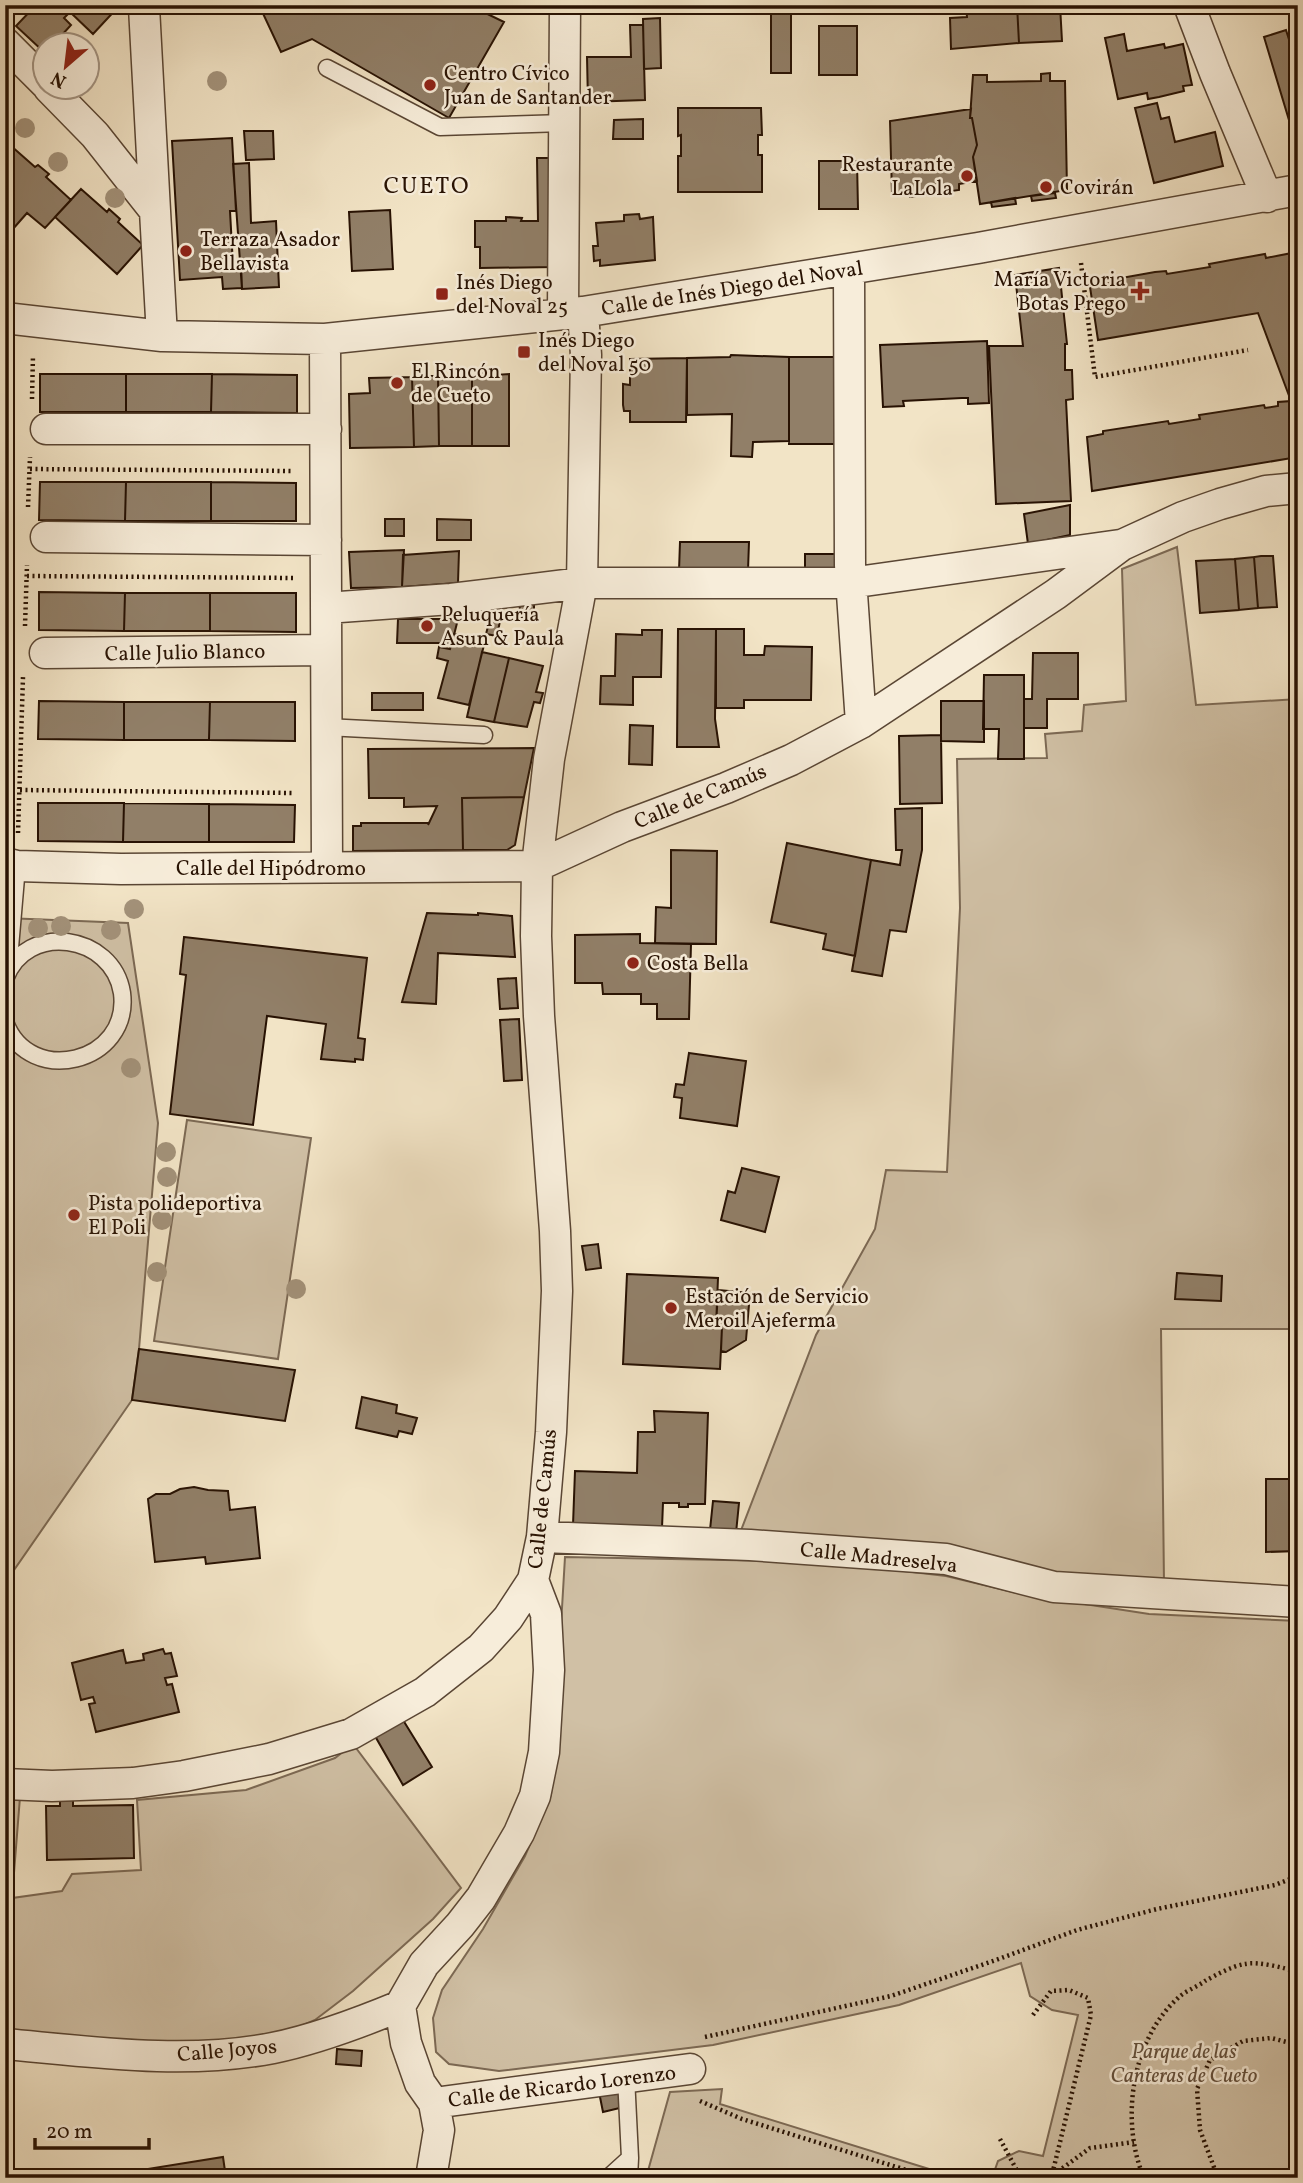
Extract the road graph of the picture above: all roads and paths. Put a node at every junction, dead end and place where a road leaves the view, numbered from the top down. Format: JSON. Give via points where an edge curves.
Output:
{"nodes":[{"id":1,"x":565,"y":5,"type":"edge"},
{"id":2,"x":1189,"y":5,"type":"edge"},
{"id":3,"x":144,"y":8,"type":"dead end"},
{"id":4,"x":5,"y":43,"type":"edge"},
{"id":5,"x":327,"y":68,"type":"dead end"},
{"id":6,"x":32,"y":71,"type":"edge"},
{"id":7,"x":63,"y":102,"type":"edge"},
{"id":8,"x":564,"y":123,"type":"junction"},
{"id":9,"x":1298,"y":190,"type":"edge"},
{"id":10,"x":1267,"y":197,"type":"junction"},
{"id":11,"x":155,"y":211,"type":"junction"},
{"id":12,"x":849,"y":270,"type":"junction"},
{"id":13,"x":1083,"y":289,"type":"dead end"},
{"id":14,"x":573,"y":312,"type":"junction"},
{"id":15,"x":20,"y":320,"type":"edge"},
{"id":16,"x":162,"y":336,"type":"junction"},
{"id":17,"x":325,"y":338,"type":"junction"},
{"id":18,"x":1248,"y":351,"type":"dead end"},
{"id":19,"x":32,"y":403,"type":"dead end"},
{"id":20,"x":46,"y":429,"type":"dead end"},
{"id":21,"x":326,"y":429,"type":"junction"},
{"id":22,"x":30,"y":456,"type":"dead end"},
{"id":23,"x":30,"y":469,"type":"junction"},
{"id":24,"x":326,"y":471,"type":"junction"},
{"id":25,"x":1298,"y":488,"type":"edge"},
{"id":26,"x":28,"y":509,"type":"dead end"},
{"id":27,"x":46,"y":537,"type":"dead end"},
{"id":28,"x":326,"y":540,"type":"junction"},
{"id":29,"x":1122,"y":545,"type":"junction"},
{"id":30,"x":27,"y":562,"type":"dead end"},
{"id":31,"x":27,"y":576,"type":"junction"},
{"id":32,"x":326,"y":578,"type":"junction"},
{"id":33,"x":582,"y":583,"type":"junction"},
{"id":34,"x":850,"y":583,"type":"junction"},
{"id":35,"x":326,"y":608,"type":"junction"},
{"id":36,"x":35,"y":642,"type":"joint"},
{"id":37,"x":326,"y":650,"type":"junction"},
{"id":38,"x":23,"y":673,"type":"dead end"},
{"id":39,"x":861,"y":723,"type":"junction"},
{"id":40,"x":326,"y":727,"type":"junction"},
{"id":41,"x":484,"y":735,"type":"dead end"},
{"id":42,"x":20,"y":790,"type":"junction"},
{"id":43,"x":326,"y":793,"type":"junction"},
{"id":44,"x":11,"y":864,"type":"edge"},
{"id":45,"x":537,"y":866,"type":"junction"},
{"id":46,"x":327,"y":867,"type":"junction"},
{"id":47,"x":6,"y":975,"type":"edge"},
{"id":48,"x":6,"y":1028,"type":"edge"},
{"id":49,"x":542,"y":1537,"type":"junction"},
{"id":50,"x":533,"y":1580,"type":"junction"},
{"id":51,"x":1298,"y":1602,"type":"edge"},
{"id":52,"x":5,"y":1784,"type":"edge"},
{"id":53,"x":1298,"y":1876,"type":"edge"},
{"id":54,"x":1298,"y":1972,"type":"edge"},
{"id":55,"x":400,"y":2006,"type":"junction"},
{"id":56,"x":1033,"y":2015,"type":"dead end"},
{"id":57,"x":698,"y":2039,"type":"dead end"},
{"id":58,"x":5,"y":2044,"type":"edge"},
{"id":59,"x":1298,"y":2045,"type":"edge"},
{"id":60,"x":690,"y":2069,"type":"joint"},
{"id":61,"x":626,"y":2077,"type":"junction"},
{"id":62,"x":434,"y":2103,"type":"junction"},
{"id":63,"x":1000,"y":2139,"type":"dead end"},
{"id":64,"x":1134,"y":2142,"type":"junction"},
{"id":65,"x":630,"y":2158,"type":"junction"},
{"id":66,"x":1051,"y":2177,"type":"edge"},
{"id":67,"x":431,"y":2178,"type":"edge"},
{"id":68,"x":608,"y":2178,"type":"edge"},
{"id":69,"x":629,"y":2178,"type":"edge"},
{"id":70,"x":776,"y":2178,"type":"edge"},
{"id":71,"x":782,"y":2178,"type":"edge"},
{"id":72,"x":932,"y":2178,"type":"edge"},
{"id":73,"x":1021,"y":2178,"type":"edge"},
{"id":74,"x":1144,"y":2178,"type":"edge"},
{"id":75,"x":1218,"y":2178,"type":"edge"}],
"edges":[{"from":1,"to":8,"type":"street","name":"Calle de Camús"},
{"from":2,"to":10,"type":"street"},
{"from":3,"to":11,"type":"street"},
{"from":4,"to":6,"type":"street"},
{"from":5,"to":8,"type":"lane","via":[[440,127]]},
{"from":7,"to":11,"type":"street"},
{"from":8,"to":14,"type":"street","name":"Calle de Camús"},
{"from":9,"to":10,"type":"street","name":"Calle de Inés Diego del Noval"},
{"from":10,"to":12,"type":"street","name":"Calle de Inés Diego del Noval"},
{"from":11,"to":16,"type":"street"},
{"from":12,"to":14,"type":"street","name":"Calle de Inés Diego del Noval"},
{"from":12,"to":34,"type":"street"},
{"from":13,"to":18,"type":"path","via":[[1095,377]]},
{"from":14,"to":17,"type":"street","name":"Calle de Inés Diego del Noval"},
{"from":14,"to":33,"type":"street","name":"Calle de Camús","via":[[586,355]]},
{"from":15,"to":16,"type":"street","name":"Calle de Inés Diego del Noval"},
{"from":15,"to":19,"type":"path"},
{"from":16,"to":17,"type":"street","name":"Calle de Inés Diego del Noval"},
{"from":17,"to":21,"type":"street"},
{"from":20,"to":21,"type":"street"},
{"from":21,"to":24,"type":"street"},
{"from":22,"to":23,"type":"path"},
{"from":23,"to":24,"type":"path"},
{"from":23,"to":26,"type":"path"},
{"from":24,"to":28,"type":"street"},
{"from":25,"to":29,"type":"street","name":"Calle de Camús","via":[[1220,504]]},
{"from":27,"to":28,"type":"street"},
{"from":28,"to":32,"type":"street"},
{"from":29,"to":34,"type":"street","name":"Calle de Camús"},
{"from":29,"to":39,"type":"street","name":"Calle de Camús"},
{"from":30,"to":31,"type":"path"},
{"from":31,"to":32,"type":"path"},
{"from":31,"to":36,"type":"path"},
{"from":32,"to":35,"type":"street"},
{"from":33,"to":34,"type":"street","name":"Calle de Camús"},
{"from":33,"to":35,"type":"street","name":"Calle de Camús"},
{"from":33,"to":45,"type":"street","name":"Calle de Camús","via":[[549,759]]},
{"from":34,"to":39,"type":"street"},
{"from":35,"to":37,"type":"street"},
{"from":36,"to":37,"type":"street","name":"Calle Julio Blanco"},
{"from":37,"to":40,"type":"street"},
{"from":38,"to":42,"type":"path"},
{"from":39,"to":45,"type":"street","name":"Calle de Camús","via":[[758,774]]},
{"from":40,"to":41,"type":"lane"},
{"from":40,"to":43,"type":"street"},
{"from":42,"to":43,"type":"path"},
{"from":42,"to":44,"type":"path"},
{"from":43,"to":46,"type":"street"},
{"from":44,"to":46,"type":"street","name":"Calle del Hipódromo","via":[[121,869]]},
{"from":44,"to":47,"type":"lane"},
{"from":45,"to":46,"type":"street","name":"Calle del Hipódromo"},
{"from":45,"to":49,"type":"street","name":"Calle de Camús","via":[[539,1016],[557,1291]]},
{"from":47,"to":48,"type":"lane","via":[[19,957],[35,946],[53,940],[72,941],[106,959],[122,993],[115,1030],[104,1045],[70,1061],[50,1061],[33,1054]]},
{"from":49,"to":50,"type":"street","name":"Calle de Camús"},
{"from":49,"to":51,"type":"street","name":"Calle Madreselva","via":[[946,1559],[1054,1587]]},
{"from":50,"to":52,"type":"street","name":"Calle de Camús","via":[[481,1648],[425,1692],[351,1734],[269,1759],[184,1776],[133,1783]]},
{"from":50,"to":55,"type":"street","via":[[546,1614],[549,1670],[544,1752],[535,1796],[481,1898],[424,1964]]},
{"from":53,"to":57,"type":"path","via":[[1077,1930],[891,1996]]},
{"from":54,"to":64,"type":"path","via":[[1246,1963],[1178,1998],[1154,2027],[1135,2076],[1130,2111]]},
{"from":55,"to":58,"type":"street","name":"Calle Joyos","via":[[298,2042],[191,2057]]},
{"from":55,"to":62,"type":"street","name":"Calle de Ricardo Lorenzo","via":[[420,2083]]},
{"from":56,"to":66,"type":"path","via":[[1051,1991],[1069,1990],[1088,1998],[1091,2015]]},
{"from":59,"to":75,"type":"path","via":[[1271,2038],[1243,2041],[1210,2060],[1197,2089],[1200,2130]]},
{"from":60,"to":61,"type":"street","name":"Calle de Ricardo Lorenzo"},
{"from":60,"to":72,"type":"path","via":[[694,2098],[741,2119]]},
{"from":61,"to":62,"type":"street","name":"Calle de Ricardo Lorenzo"},
{"from":61,"to":65,"type":"lane"},
{"from":62,"to":67,"type":"street","name":"Calle de Ricardo Lorenzo","via":[[439,2130]]},
{"from":63,"to":73,"type":"path"},
{"from":64,"to":66,"type":"path","via":[[1090,2148]]},
{"from":64,"to":74,"type":"path"},
{"from":65,"to":68,"type":"lane"},
{"from":65,"to":69,"type":"lane"},
{"from":70,"to":71,"type":"path"}]}
